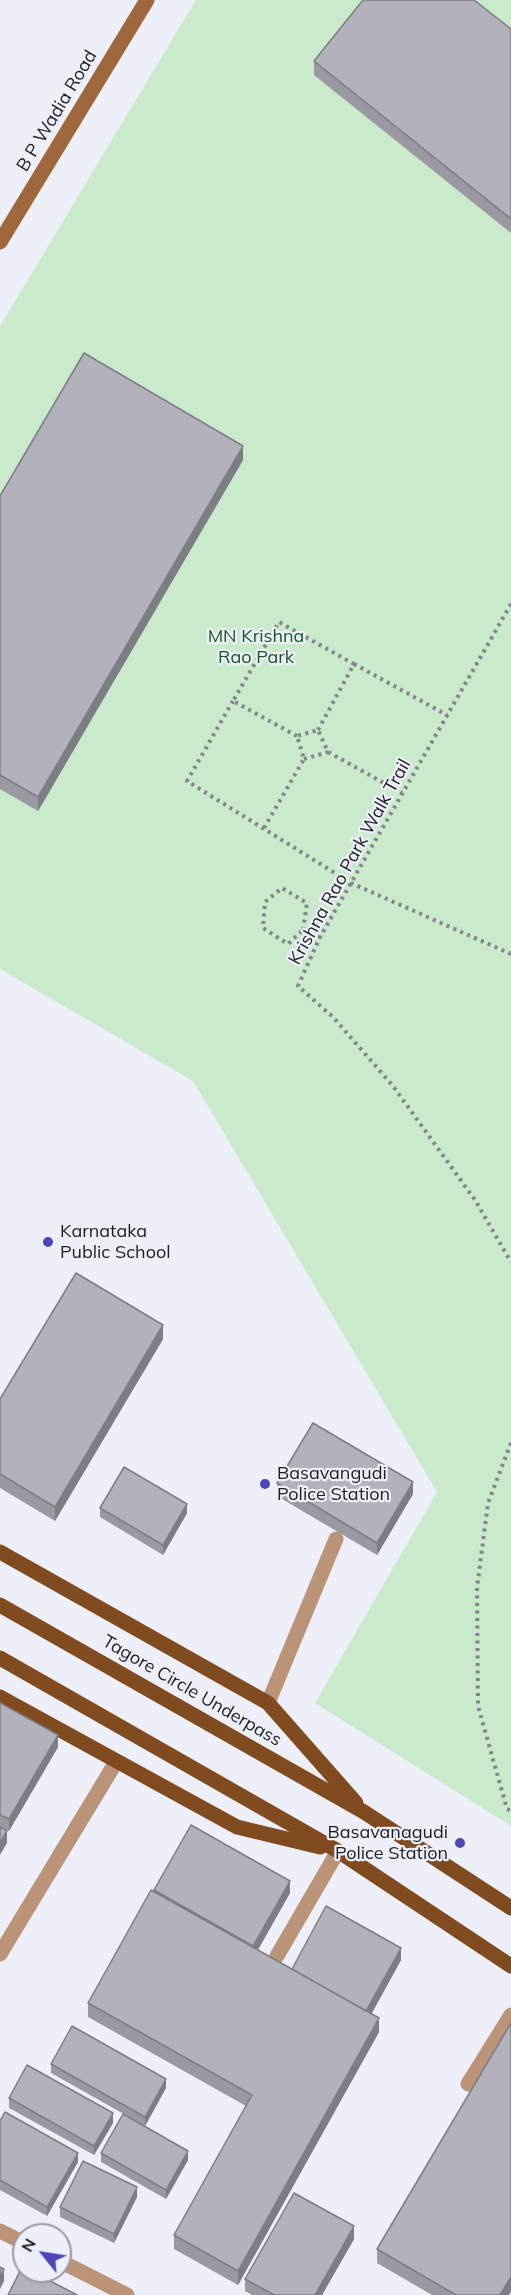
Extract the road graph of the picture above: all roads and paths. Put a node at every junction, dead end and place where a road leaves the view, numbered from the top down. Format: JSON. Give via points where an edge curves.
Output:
{"nodes":[{"id":1,"x":147,"y":0,"type":"edge"},
{"id":2,"x":0,"y":242,"type":"edge"},
{"id":3,"x":511,"y":604,"type":"edge"},
{"id":4,"x":354,"y":664,"type":"junction"},
{"id":5,"x":233,"y":701,"type":"junction"},
{"id":6,"x":447,"y":715,"type":"junction"},
{"id":7,"x":318,"y":730,"type":"junction"},
{"id":8,"x":297,"y":736,"type":"junction"},
{"id":9,"x":328,"y":752,"type":"junction"},
{"id":10,"x":304,"y":759,"type":"junction"},
{"id":11,"x":402,"y":793,"type":"junction"},
{"id":12,"x":264,"y":828,"type":"junction"},
{"id":13,"x":351,"y":883,"type":"junction"},
{"id":14,"x":303,"y":930,"type":"junction"},
{"id":15,"x":320,"y":937,"type":"junction"},
{"id":16,"x":511,"y":954,"type":"edge"},
{"id":17,"x":511,"y":1262,"type":"edge"},
{"id":18,"x":511,"y":1443,"type":"edge"},
{"id":19,"x":336,"y":1539,"type":"edge"},
{"id":20,"x":0,"y":1552,"type":"edge"},
{"id":21,"x":0,"y":1605,"type":"edge"},
{"id":22,"x":0,"y":1658,"type":"edge"},
{"id":23,"x":0,"y":1697,"type":"edge"},
{"id":24,"x":268,"y":1703,"type":"junction"},
{"id":25,"x":116,"y":1762,"type":"junction"},
{"id":26,"x":511,"y":1811,"type":"edge"},
{"id":27,"x":364,"y":1812,"type":"junction"},
{"id":28,"x":338,"y":1851,"type":"junction"},
{"id":29,"x":511,"y":1908,"type":"edge"},
{"id":30,"x":0,"y":1954,"type":"edge"},
{"id":31,"x":277,"y":1956,"type":"dead end"},
{"id":32,"x":511,"y":1966,"type":"edge"},
{"id":33,"x":511,"y":2015,"type":"edge"},
{"id":34,"x":468,"y":2084,"type":"dead end"},
{"id":35,"x":72,"y":2267,"type":"edge"},
{"id":36,"x":127,"y":2295,"type":"edge"}],
"edges":[{"from":1,"to":2,"type":"street","name":"B P Wadia Road"},
{"from":3,"to":6,"type":"path","name":"Krishna Rao Park Walk Trail"},
{"from":4,"to":5,"type":"path","via":[[279,622]]},
{"from":4,"to":6,"type":"path"},
{"from":4,"to":7,"type":"path"},
{"from":5,"to":8,"type":"path"},
{"from":5,"to":12,"type":"path","via":[[187,781]]},
{"from":6,"to":11,"type":"path","name":"Krishna Rao Park Walk Trail"},
{"from":7,"to":8,"type":"path"},
{"from":7,"to":9,"type":"path"},
{"from":8,"to":10,"type":"path"},
{"from":9,"to":10,"type":"path"},
{"from":9,"to":11,"type":"path"},
{"from":10,"to":12,"type":"path"},
{"from":11,"to":13,"type":"path","name":"Krishna Rao Park Walk Trail"},
{"from":12,"to":13,"type":"path"},
{"from":13,"to":15,"type":"path","name":"Krishna Rao Park Walk Trail"},
{"from":13,"to":16,"type":"path"},
{"from":14,"to":14,"type":"path","via":[[288,944],[263,928],[265,902],[282,888],[307,903]]},
{"from":14,"to":15,"type":"path"},
{"from":15,"to":17,"type":"path","name":"Krishna Rao Park Walk Trail","via":[[298,986],[333,1017],[393,1086],[475,1200]]},
{"from":18,"to":26,"type":"path","via":[[488,1503],[477,1588],[478,1706],[507,1809]]},
{"from":19,"to":24,"type":"street"},
{"from":20,"to":24,"type":"main road"},
{"from":21,"to":27,"type":"main road","name":"Tagore Circle Underpass"},
{"from":22,"to":28,"type":"main road"},
{"from":23,"to":25,"type":"main road"},
{"from":24,"to":27,"type":"main road"},
{"from":25,"to":28,"type":"main road","via":[[237,1827]]},
{"from":25,"to":30,"type":"street"},
{"from":27,"to":29,"type":"main road"},
{"from":28,"to":31,"type":"street"},
{"from":28,"to":32,"type":"main road"},
{"from":33,"to":34,"type":"street"},
{"from":35,"to":36,"type":"street"}]}
